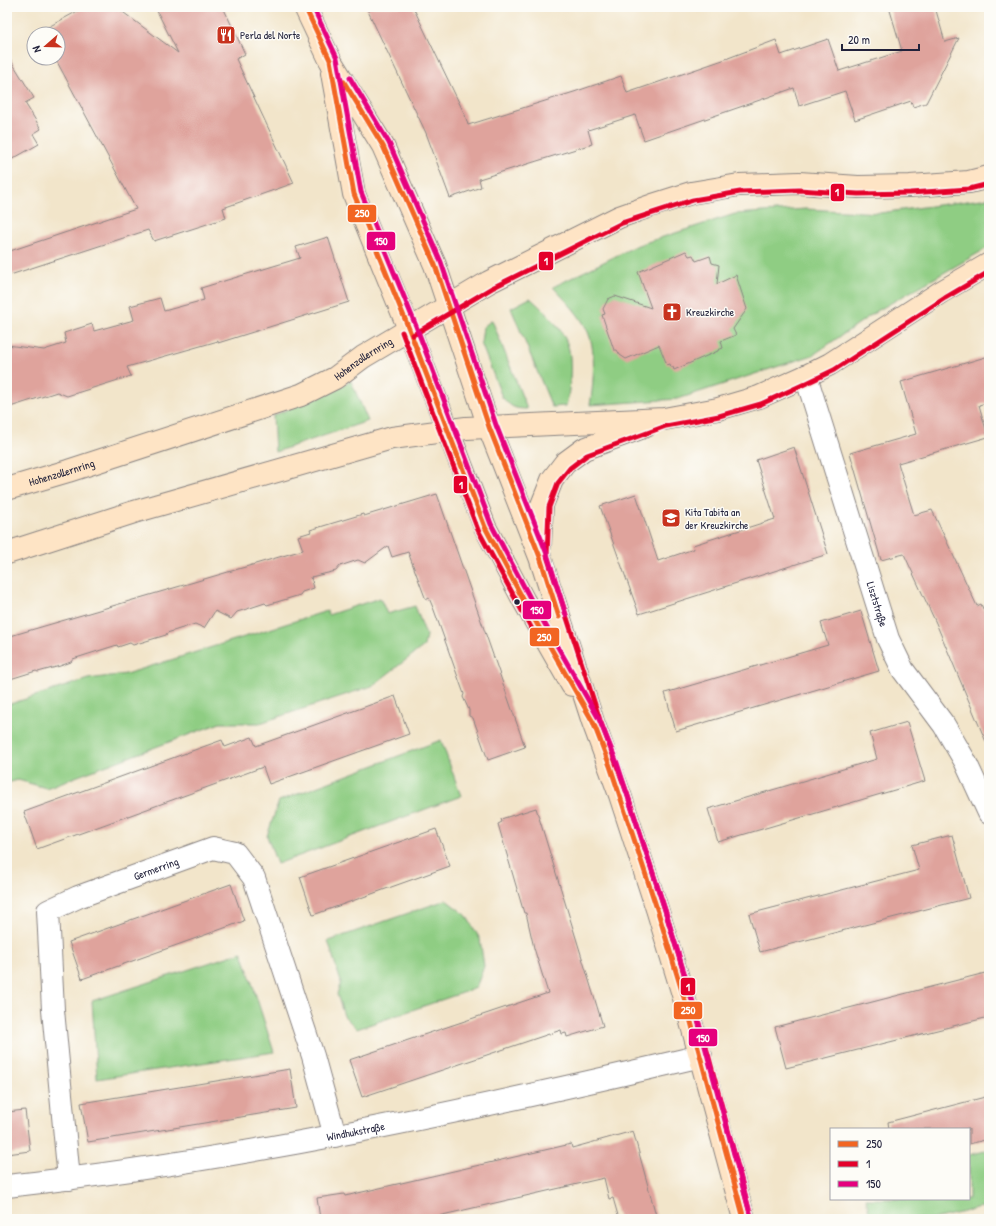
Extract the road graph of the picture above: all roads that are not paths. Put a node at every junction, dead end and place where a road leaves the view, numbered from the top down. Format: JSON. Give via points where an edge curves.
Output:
{"nodes":[{"id":1,"x":304,"y":7,"type":"edge"},
{"id":2,"x":330,"y":60,"type":"junction"},
{"id":3,"x":989,"y":177,"type":"edge"},
{"id":4,"x":989,"y":264,"type":"edge"},
{"id":5,"x":448,"y":305,"type":"junction"},
{"id":6,"x":409,"y":329,"type":"junction"},
{"id":7,"x":806,"y":376,"type":"junction"},
{"id":8,"x":664,"y":419,"type":"junction"},
{"id":9,"x":489,"y":427,"type":"junction"},
{"id":10,"x":447,"y":430,"type":"junction"},
{"id":11,"x":7,"y":489,"type":"edge"},
{"id":12,"x":7,"y":553,"type":"edge"},
{"id":13,"x":540,"y":557,"type":"junction"},
{"id":14,"x":593,"y":722,"type":"junction"},
{"id":15,"x":989,"y":813,"type":"edge"},
{"id":16,"x":701,"y":1056,"type":"junction"},
{"id":17,"x":335,"y":1136,"type":"junction"},
{"id":18,"x":69,"y":1180,"type":"junction"},
{"id":19,"x":7,"y":1186,"type":"edge"},
{"id":20,"x":744,"y":1219,"type":"edge"}],
"edges":[{"from":1,"to":2,"type":"main road"},
{"from":2,"to":5,"type":"main road","via":[[383,146],[435,265]]},
{"from":2,"to":6,"type":"main road","via":[[354,194]]},
{"from":3,"to":5,"type":"main road","name":"Hohenzollernring","via":[[969,182],[910,186],[858,187],[799,183],[739,185],[691,193],[619,217]]},
{"from":4,"to":7,"type":"main road","via":[[830,364]]},
{"from":5,"to":6,"type":"main road","name":"Hohenzollernring"},
{"from":5,"to":9,"type":"main road"},
{"from":6,"to":10,"type":"main road"},
{"from":6,"to":11,"type":"main road","name":"Hohenzollernring","via":[[363,357],[335,378],[301,395]]},
{"from":7,"to":8,"type":"main road","via":[[752,399],[718,409]]},
{"from":7,"to":15,"type":"street","name":"Lisztstraße","via":[[888,639],[903,670],[944,725],[965,761]]},
{"from":8,"to":9,"type":"main road"},
{"from":8,"to":13,"type":"main road","via":[[584,449],[565,464],[552,480],[542,505]]},
{"from":9,"to":10,"type":"main road"},
{"from":9,"to":13,"type":"main road"},
{"from":10,"to":12,"type":"main road","via":[[392,438],[134,512]]},
{"from":10,"to":14,"type":"main road","via":[[485,527]]},
{"from":13,"to":14,"type":"main road"},
{"from":14,"to":16,"type":"main road","via":[[630,824]]},
{"from":16,"to":17,"type":"street","name":"Windhukstraße","via":[[569,1087]]},
{"from":16,"to":20,"type":"main road"},
{"from":17,"to":18,"type":"street","name":"Windhukstraße"},
{"from":17,"to":18,"type":"street","name":"Germerring","via":[[312,1056],[254,878],[235,853],[213,848],[48,910],[53,1010]]},
{"from":18,"to":19,"type":"street","name":"Windhukstraße"}]}
